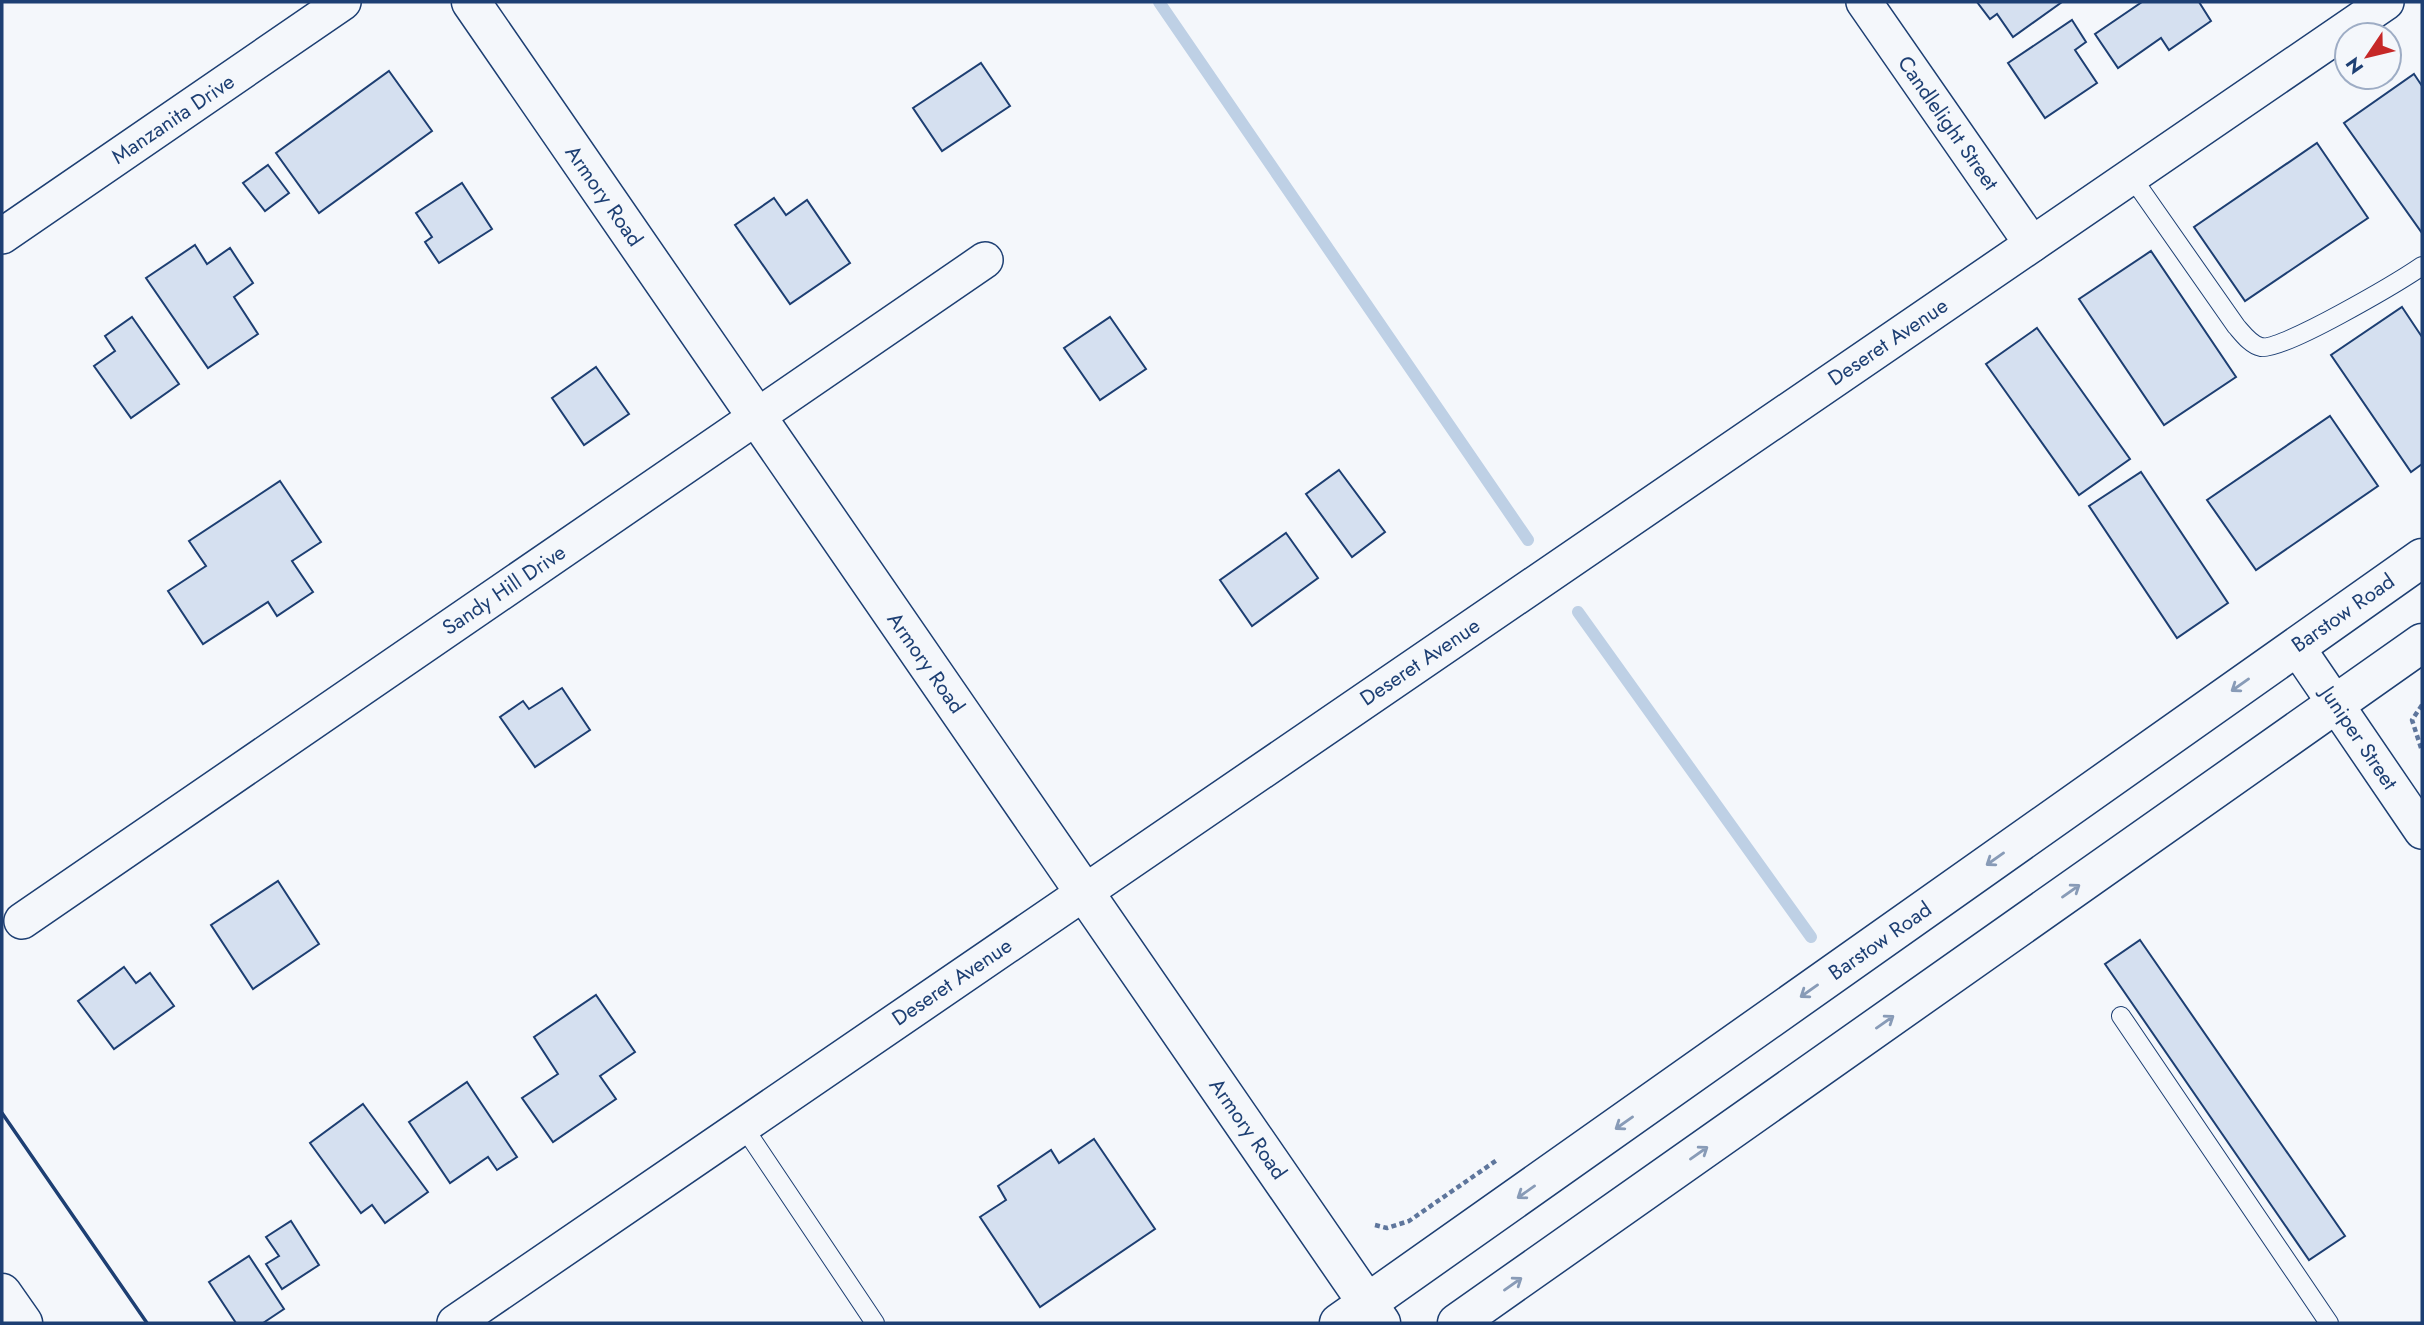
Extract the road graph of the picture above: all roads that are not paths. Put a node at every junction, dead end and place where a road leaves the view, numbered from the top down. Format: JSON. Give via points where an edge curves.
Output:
{"nodes":[{"id":1,"x":343,"y":2,"type":"edge"},
{"id":2,"x":471,"y":2,"type":"edge"},
{"id":3,"x":1864,"y":2,"type":"edge"},
{"id":4,"x":2386,"y":2,"type":"edge"},
{"id":5,"x":2131,"y":176,"type":"junction"},
{"id":6,"x":2,"y":236,"type":"edge"},
{"id":7,"x":2032,"y":244,"type":"junction"},
{"id":8,"x":985,"y":260,"type":"dead end"},
{"id":9,"x":2422,"y":267,"type":"edge"},
{"id":10,"x":757,"y":417,"type":"junction"},
{"id":11,"x":2422,"y":558,"type":"edge"},
{"id":12,"x":2422,"y":643,"type":"edge"},
{"id":13,"x":2296,"y":646,"type":"junction"},
{"id":14,"x":2335,"y":704,"type":"junction"},
{"id":15,"x":2422,"y":831,"type":"edge"},
{"id":16,"x":1084,"y":892,"type":"junction"},
{"id":17,"x":22,"y":921,"type":"dead end"},
{"id":18,"x":2121,"y":1016,"type":"dead end"},
{"id":19,"x":743,"y":1126,"type":"junction"},
{"id":20,"x":2,"y":1293,"type":"edge"},
{"id":21,"x":1362,"y":1317,"type":"edge"},
{"id":22,"x":23,"y":1323,"type":"edge"},
{"id":23,"x":455,"y":1323,"type":"edge"},
{"id":24,"x":875,"y":1323,"type":"edge"},
{"id":25,"x":1457,"y":1323,"type":"edge"},
{"id":26,"x":2329,"y":1323,"type":"edge"}],
"edges":[{"from":1,"to":6,"type":"street","name":"Manzanita Drive"},
{"from":2,"to":10,"type":"main road","name":"Armory Road"},
{"from":3,"to":7,"type":"street","name":"Candlelight Street"},
{"from":4,"to":5,"type":"street","name":"Deseret Avenue"},
{"from":5,"to":7,"type":"street","name":"Deseret Avenue"},
{"from":5,"to":9,"type":"lane","via":[[2236,326],[2262,348],[2296,337]]},
{"from":7,"to":16,"type":"street","name":"Deseret Avenue"},
{"from":8,"to":10,"type":"street","name":"Sandy Hill Drive"},
{"from":10,"to":16,"type":"main road","name":"Armory Road"},
{"from":10,"to":17,"type":"street","name":"Sandy Hill Drive"},
{"from":11,"to":13,"type":"main road","name":"Barstow Road"},
{"from":12,"to":14,"type":"main road"},
{"from":13,"to":14,"type":"street","name":"Juniper Street"},
{"from":13,"to":21,"type":"main road","name":"Barstow Road","one_way":true},
{"from":14,"to":15,"type":"street","name":"Juniper Street"},
{"from":25,"to":14,"type":"main road","one_way":true},
{"from":16,"to":19,"type":"street","name":"Deseret Avenue"},
{"from":16,"to":21,"type":"main road","name":"Armory Road"},
{"from":18,"to":26,"type":"lane"},
{"from":19,"to":23,"type":"street","name":"Deseret Avenue"},
{"from":19,"to":24,"type":"lane"},
{"from":20,"to":22,"type":"main road"}]}
